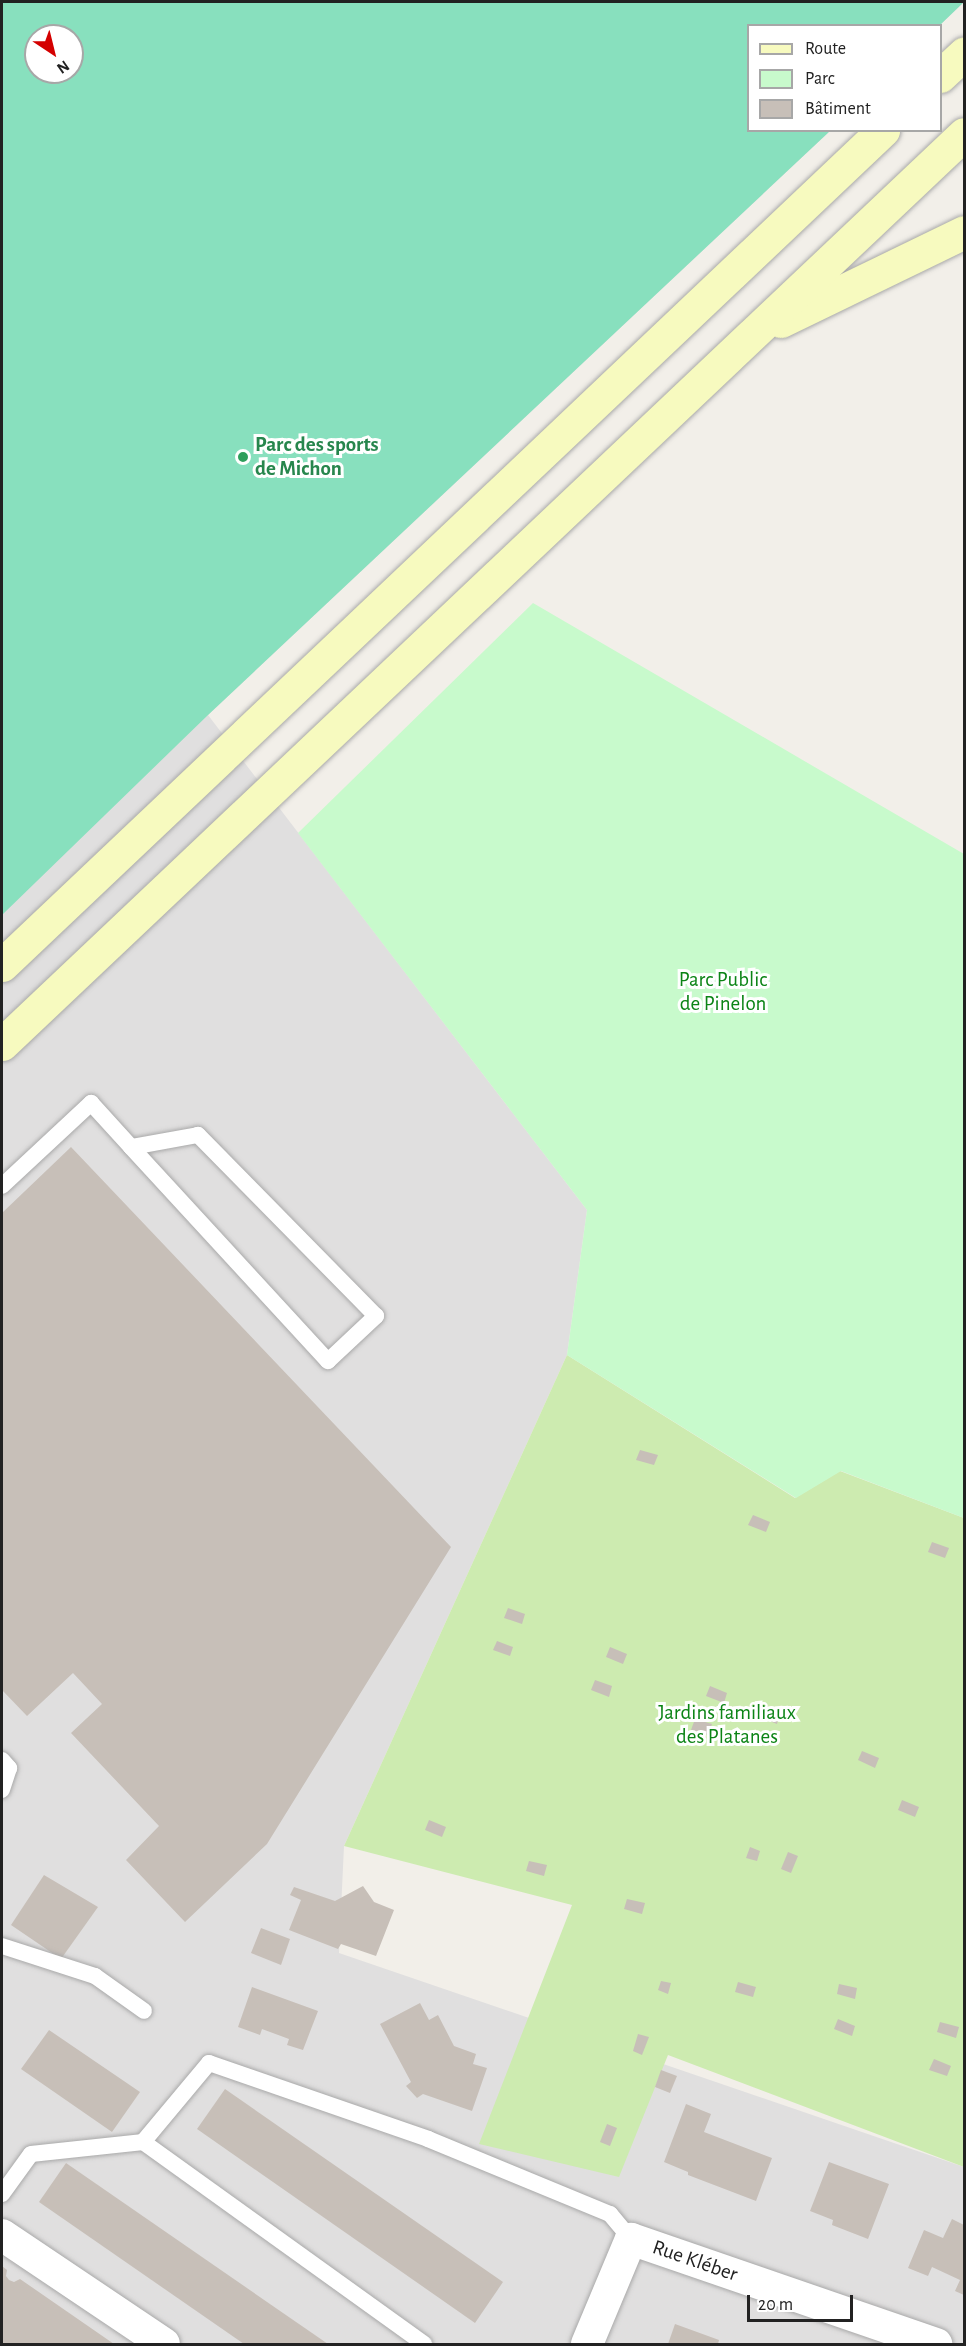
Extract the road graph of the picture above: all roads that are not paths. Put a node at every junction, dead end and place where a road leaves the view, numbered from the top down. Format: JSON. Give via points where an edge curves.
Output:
{"nodes":[{"id":1,"x":964,"y":54,"type":"edge"},
{"id":2,"x":942,"y":74,"type":"edge"},
{"id":3,"x":881,"y":132,"type":"edge"},
{"id":4,"x":964,"y":134,"type":"edge"},
{"id":5,"x":964,"y":232,"type":"edge"},
{"id":6,"x":749,"y":336,"type":"junction"},
{"id":7,"x":2,"y":965,"type":"edge"},
{"id":8,"x":2,"y":1044,"type":"edge"},
{"id":9,"x":131,"y":1147,"type":"junction"},
{"id":10,"x":2,"y":1186,"type":"edge"},
{"id":11,"x":2,"y":1760,"type":"edge"},
{"id":12,"x":2,"y":1790,"type":"edge"},
{"id":13,"x":2,"y":1946,"type":"edge"},
{"id":14,"x":144,"y":2011,"type":"dead end"},
{"id":15,"x":143,"y":2142,"type":"junction"},
{"id":16,"x":2,"y":2194,"type":"edge"},
{"id":17,"x":2,"y":2235,"type":"edge"},
{"id":18,"x":631,"y":2239,"type":"junction"},
{"id":19,"x":164,"y":2344,"type":"edge"},
{"id":20,"x":424,"y":2344,"type":"edge"},
{"id":21,"x":587,"y":2344,"type":"edge"},
{"id":22,"x":936,"y":2344,"type":"edge"}],
"edges":[{"from":1,"to":2,"type":"main road"},
{"from":3,"to":7,"type":"main road"},
{"from":4,"to":6,"type":"main road"},
{"from":5,"to":6,"type":"main road"},
{"from":6,"to":8,"type":"main road"},
{"from":9,"to":9,"type":"lane","via":[[328,1361],[376,1316],[198,1135]]},
{"from":9,"to":10,"type":"lane","via":[[91,1103]]},
{"from":11,"to":12,"type":"lane","via":[[9,1768]]},
{"from":13,"to":14,"type":"lane","via":[[95,1976]]},
{"from":15,"to":16,"type":"lane","via":[[31,2154]]},
{"from":15,"to":18,"type":"lane","via":[[209,2063],[428,2139],[610,2214]]},
{"from":15,"to":20,"type":"lane"},
{"from":17,"to":19,"type":"street"},
{"from":18,"to":21,"type":"street","name":"Rue Kléber"},
{"from":18,"to":22,"type":"street","name":"Rue Kléber"}]}
